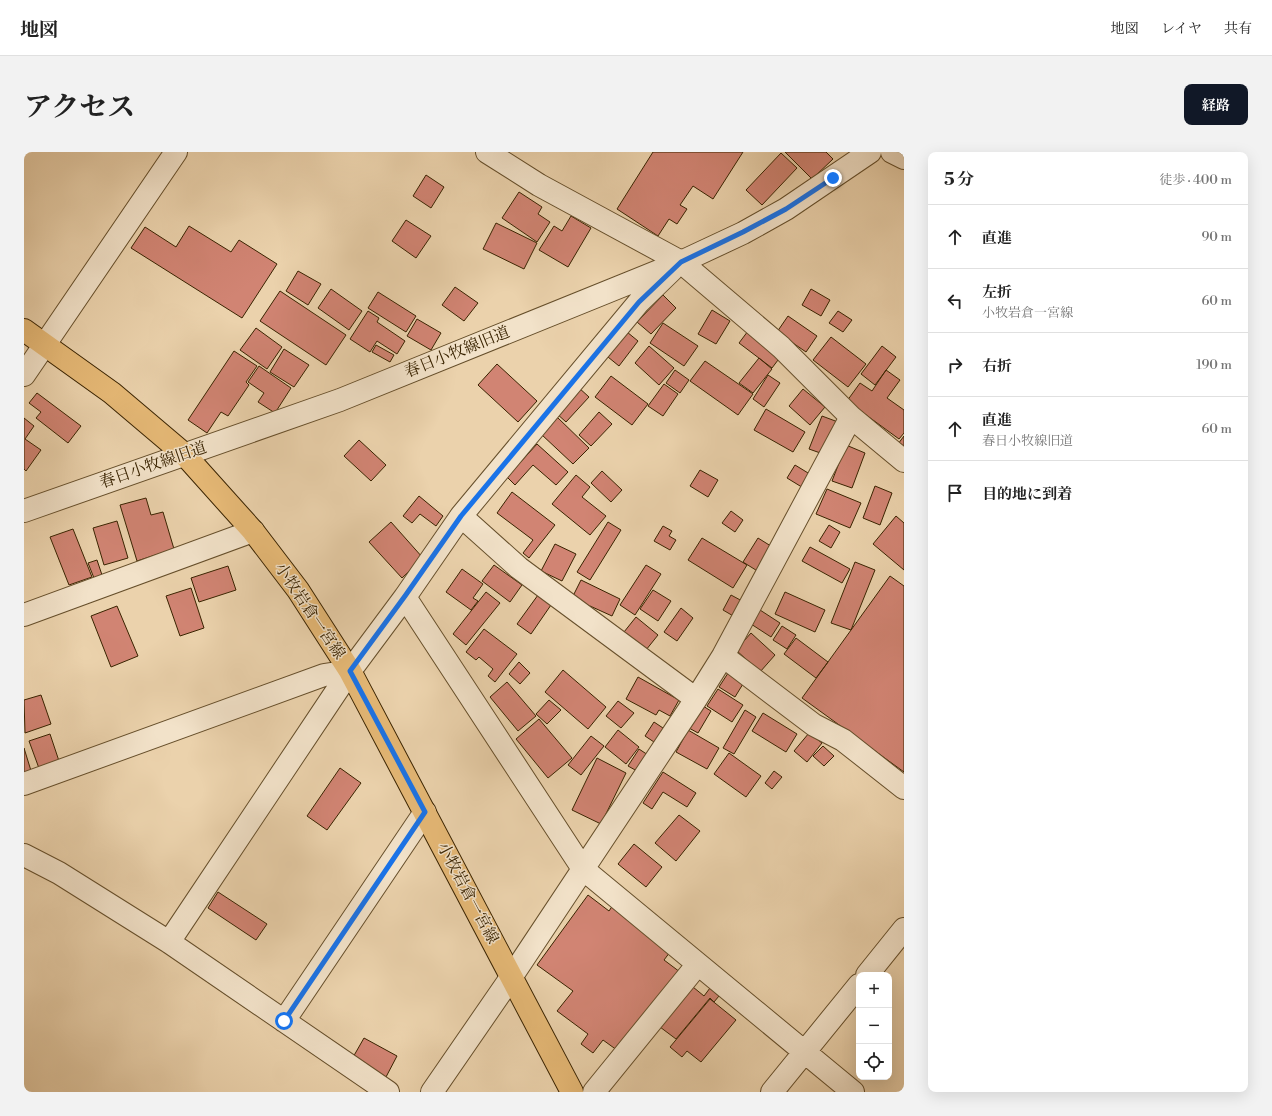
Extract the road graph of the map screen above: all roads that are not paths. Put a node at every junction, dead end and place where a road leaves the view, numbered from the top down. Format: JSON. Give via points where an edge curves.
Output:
{"nodes":[{"id":1,"x":176,"y":152,"type":"edge"},
{"id":2,"x":488,"y":152,"type":"edge"},
{"id":3,"x":870,"y":152,"type":"edge"},
{"id":4,"x":892,"y":152,"type":"edge"},
{"id":5,"x":904,"y":158,"type":"edge"},
{"id":6,"x":681,"y":262,"type":"junction"},
{"id":7,"x":24,"y":330,"type":"edge"},
{"id":8,"x":45,"y":344,"type":"junction"},
{"id":9,"x":24,"y":375,"type":"edge"},
{"id":10,"x":851,"y":417,"type":"junction"},
{"id":11,"x":184,"y":454,"type":"junction"},
{"id":12,"x":904,"y":461,"type":"edge"},
{"id":13,"x":24,"y":511,"type":"edge"},
{"id":14,"x":461,"y":516,"type":"junction"},
{"id":15,"x":253,"y":531,"type":"junction"},
{"id":16,"x":405,"y":596,"type":"junction"},
{"id":17,"x":24,"y":615,"type":"edge"},
{"id":18,"x":723,"y":656,"type":"junction"},
{"id":19,"x":350,"y":671,"type":"junction"},
{"id":20,"x":696,"y":699,"type":"junction"},
{"id":21,"x":24,"y":784,"type":"edge"},
{"id":22,"x":904,"y":788,"type":"edge"},
{"id":23,"x":425,"y":812,"type":"junction"},
{"id":24,"x":24,"y":855,"type":"edge"},
{"id":25,"x":583,"y":869,"type":"junction"},
{"id":26,"x":904,"y":929,"type":"edge"},
{"id":27,"x":169,"y":942,"type":"junction"},
{"id":28,"x":698,"y":964,"type":"junction"},
{"id":29,"x":869,"y":972,"type":"edge"},
{"id":30,"x":512,"y":976,"type":"junction"},
{"id":31,"x":856,"y":989,"type":"edge"},
{"id":32,"x":284,"y":1021,"type":"junction"},
{"id":33,"x":805,"y":1052,"type":"junction"},
{"id":34,"x":388,"y":1092,"type":"edge"},
{"id":35,"x":432,"y":1092,"type":"edge"},
{"id":36,"x":572,"y":1092,"type":"edge"},
{"id":37,"x":594,"y":1092,"type":"edge"},
{"id":38,"x":772,"y":1092,"type":"edge"},
{"id":39,"x":853,"y":1092,"type":"edge"}],
"edges":[{"from":1,"to":8,"type":"street"},
{"from":2,"to":6,"type":"street","via":[[539,185]]},
{"from":3,"to":6,"type":"street","name":"春日小牧線旧道","via":[[786,209]]},
{"from":4,"to":5,"type":"street"},
{"from":6,"to":10,"type":"street","via":[[782,346]]},
{"from":6,"to":11,"type":"street","name":"春日小牧線旧道","via":[[340,400]]},
{"from":6,"to":14,"type":"street","via":[[639,302]]},
{"from":7,"to":8,"type":"main road","name":"小牧岩倉一宮線"},
{"from":8,"to":9,"type":"street"},
{"from":8,"to":11,"type":"main road","name":"小牧岩倉一宮線","via":[[112,392]]},
{"from":10,"to":12,"type":"street"},
{"from":10,"to":18,"type":"street"},
{"from":11,"to":13,"type":"street","name":"春日小牧線旧道"},
{"from":11,"to":15,"type":"main road","name":"小牧岩倉一宮線"},
{"from":14,"to":16,"type":"street"},
{"from":14,"to":20,"type":"street","via":[[519,568]]},
{"from":15,"to":17,"type":"street"},
{"from":15,"to":19,"type":"main road","name":"小牧岩倉一宮線","via":[[298,590]]},
{"from":16,"to":19,"type":"street"},
{"from":16,"to":25,"type":"street"},
{"from":18,"to":20,"type":"street"},
{"from":18,"to":22,"type":"street","via":[[814,725],[843,740]]},
{"from":19,"to":21,"type":"street","via":[[324,675]]},
{"from":19,"to":23,"type":"main road","name":"小牧岩倉一宮線"},
{"from":19,"to":27,"type":"street"},
{"from":20,"to":25,"type":"street"},
{"from":23,"to":30,"type":"main road","name":"小牧岩倉一宮線"},
{"from":23,"to":32,"type":"street"},
{"from":24,"to":27,"type":"street","via":[[59,873]]},
{"from":25,"to":28,"type":"street"},
{"from":25,"to":30,"type":"street"},
{"from":26,"to":29,"type":"street"},
{"from":27,"to":32,"type":"street"},
{"from":28,"to":33,"type":"street"},
{"from":28,"to":37,"type":"street"},
{"from":30,"to":35,"type":"street"},
{"from":30,"to":36,"type":"main road","name":"小牧岩倉一宮線"},
{"from":31,"to":33,"type":"street"},
{"from":32,"to":34,"type":"street"},
{"from":33,"to":38,"type":"street"},
{"from":33,"to":39,"type":"street"}]}
